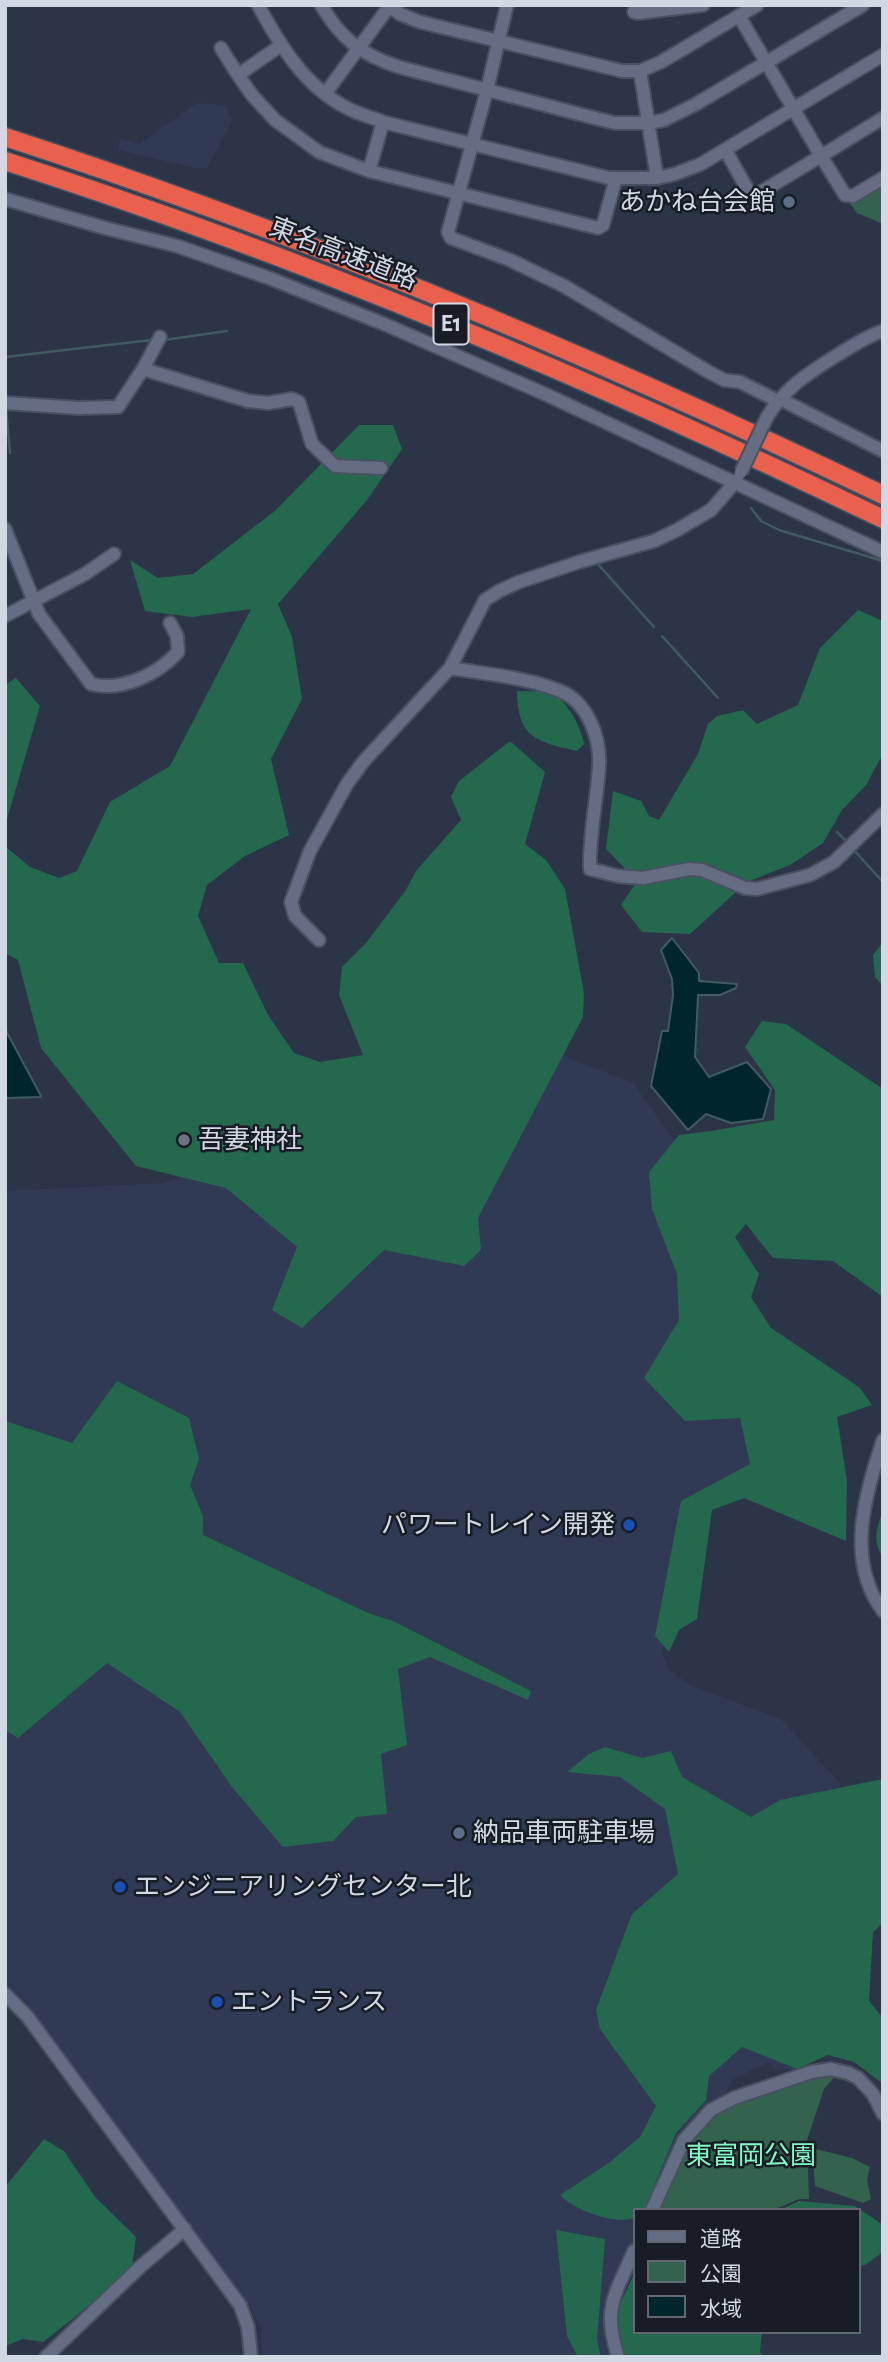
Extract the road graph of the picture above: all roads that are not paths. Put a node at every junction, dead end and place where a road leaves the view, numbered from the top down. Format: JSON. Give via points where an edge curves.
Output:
{"nodes":[{"id":1,"x":258,"y":5,"type":"edge"},
{"id":2,"x":321,"y":5,"type":"edge"},
{"id":3,"x":508,"y":5,"type":"edge"},
{"id":4,"x":636,"y":5,"type":"edge"},
{"id":5,"x":703,"y":5,"type":"edge"},
{"id":6,"x":757,"y":5,"type":"edge"},
{"id":7,"x":863,"y":5,"type":"edge"},
{"id":8,"x":387,"y":7,"type":"edge"},
{"id":9,"x":739,"y":16,"type":"junction"},
{"id":10,"x":500,"y":41,"type":"junction"},
{"id":11,"x":280,"y":46,"type":"junction"},
{"id":12,"x":221,"y":48,"type":"dead end"},
{"id":13,"x":357,"y":49,"type":"junction"},
{"id":14,"x":883,"y":55,"type":"edge"},
{"id":15,"x":766,"y":63,"type":"junction"},
{"id":16,"x":640,"y":71,"type":"junction"},
{"id":17,"x":238,"y":75,"type":"junction"},
{"id":18,"x":487,"y":90,"type":"junction"},
{"id":19,"x":325,"y":94,"type":"junction"},
{"id":20,"x":794,"y":110,"type":"junction"},
{"id":21,"x":883,"y":118,"type":"edge"},
{"id":22,"x":383,"y":122,"type":"junction"},
{"id":23,"x":648,"y":123,"type":"junction"},
{"id":24,"x":5,"y":137,"type":"edge"},
{"id":25,"x":472,"y":144,"type":"junction"},
{"id":26,"x":726,"y":151,"type":"junction"},
{"id":27,"x":821,"y":156,"type":"junction"},
{"id":28,"x":5,"y":161,"type":"edge"},
{"id":29,"x":369,"y":171,"type":"junction"},
{"id":30,"x":616,"y":178,"type":"junction"},
{"id":31,"x":657,"y":178,"type":"junction"},
{"id":32,"x":883,"y":178,"type":"edge"},
{"id":33,"x":458,"y":195,"type":"junction"},
{"id":34,"x":5,"y":198,"type":"edge"},
{"id":35,"x":881,"y":334,"type":"edge"},
{"id":36,"x":160,"y":337,"type":"dead end"},
{"id":37,"x":144,"y":369,"type":"junction"},
{"id":38,"x":779,"y":400,"type":"junction"},
{"id":39,"x":5,"y":403,"type":"edge"},
{"id":40,"x":883,"y":451,"type":"edge"},
{"id":41,"x":381,"y":468,"type":"dead end"},
{"id":42,"x":735,"y":484,"type":"junction"},
{"id":43,"x":883,"y":495,"type":"edge"},
{"id":44,"x":883,"y":519,"type":"edge"},
{"id":45,"x":5,"y":529,"type":"edge"},
{"id":46,"x":883,"y":552,"type":"edge"},
{"id":47,"x":114,"y":554,"type":"dead end"},
{"id":48,"x":33,"y":603,"type":"junction"},
{"id":49,"x":5,"y":616,"type":"edge"},
{"id":50,"x":170,"y":623,"type":"dead end"},
{"id":51,"x":450,"y":667,"type":"junction"},
{"id":52,"x":883,"y":814,"type":"edge"},
{"id":53,"x":319,"y":940,"type":"dead end"},
{"id":54,"x":883,"y":1440,"type":"edge"},
{"id":55,"x":883,"y":1611,"type":"edge"},
{"id":56,"x":5,"y":1994,"type":"edge"},
{"id":57,"x":883,"y":2114,"type":"edge"},
{"id":58,"x":653,"y":2208,"type":"edge"},
{"id":59,"x":185,"y":2229,"type":"junction"},
{"id":60,"x":632,"y":2256,"type":"edge"},
{"id":61,"x":46,"y":2357,"type":"edge"},
{"id":62,"x":251,"y":2357,"type":"edge"},
{"id":63,"x":618,"y":2357,"type":"edge"}],
"edges":[{"from":1,"to":11,"type":"street"},
{"from":2,"to":13,"type":"street"},
{"from":3,"to":10,"type":"street"},
{"from":4,"to":5,"type":"street","via":[[634,12],[638,13]]},
{"from":6,"to":9,"type":"street"},
{"from":7,"to":15,"type":"street"},
{"from":8,"to":10,"type":"street","via":[[420,22]]},
{"from":8,"to":13,"type":"street"},
{"from":9,"to":15,"type":"street"},
{"from":9,"to":16,"type":"street"},
{"from":10,"to":16,"type":"street","via":[[622,71]]},
{"from":10,"to":18,"type":"street"},
{"from":11,"to":17,"type":"street"},
{"from":11,"to":19,"type":"street"},
{"from":12,"to":17,"type":"street"},
{"from":13,"to":18,"type":"street","via":[[399,68]]},
{"from":13,"to":19,"type":"street"},
{"from":14,"to":20,"type":"street"},
{"from":15,"to":20,"type":"street"},
{"from":15,"to":23,"type":"street","via":[[664,120]]},
{"from":16,"to":23,"type":"street"},
{"from":17,"to":29,"type":"street","via":[[275,120],[299,139],[319,152]]},
{"from":18,"to":23,"type":"street","via":[[615,123]]},
{"from":18,"to":25,"type":"street"},
{"from":19,"to":22,"type":"street"},
{"from":20,"to":26,"type":"street"},
{"from":20,"to":27,"type":"street"},
{"from":21,"to":27,"type":"street"},
{"from":22,"to":25,"type":"street"},
{"from":22,"to":29,"type":"street"},
{"from":23,"to":31,"type":"street"},
{"from":24,"to":43,"type":"highway","name":"東名高速道路","number":"E1","via":[[410,284],[677,398]]},
{"from":25,"to":30,"type":"street"},
{"from":25,"to":33,"type":"street"},
{"from":26,"to":27,"type":"street","via":[[750,194],[756,195]]},
{"from":26,"to":31,"type":"street"},
{"from":27,"to":32,"type":"street","via":[[845,195],[853,196]]},
{"from":28,"to":44,"type":"highway","name":"東名高速道路","number":"E1","via":[[404,305],[555,368]]},
{"from":29,"to":33,"type":"street"},
{"from":30,"to":31,"type":"street"},
{"from":30,"to":33,"type":"street","via":[[603,225],[598,228]]},
{"from":33,"to":38,"type":"street","via":[[450,238],[541,274],[724,380],[740,382]]},
{"from":34,"to":42,"type":"street","via":[[177,246],[269,278],[467,359]]},
{"from":35,"to":38,"type":"street","via":[[794,384]]},
{"from":36,"to":37,"type":"street"},
{"from":37,"to":39,"type":"street","via":[[118,407]]},
{"from":37,"to":41,"type":"street","via":[[248,401],[292,399],[299,402],[312,444],[335,466]]},
{"from":38,"to":40,"type":"street"},
{"from":38,"to":42,"type":"street","bridge":true},
{"from":42,"to":46,"type":"street"},
{"from":42,"to":51,"type":"street","via":[[711,510],[654,541],[499,591],[485,600]]},
{"from":45,"to":48,"type":"street"},
{"from":47,"to":48,"type":"street"},
{"from":48,"to":49,"type":"street"},
{"from":48,"to":50,"type":"street","via":[[83,675],[91,684],[104,687],[146,676],[166,665],[178,652]]},
{"from":51,"to":52,"type":"street","via":[[561,691],[584,712],[599,748],[590,869],[643,878],[702,870],[757,889],[810,875],[834,862]]},
{"from":51,"to":53,"type":"street","via":[[363,762],[310,851],[291,902],[295,916]]},
{"from":54,"to":55,"type":"street","via":[[864,1508],[860,1555],[866,1584]]},
{"from":56,"to":59,"type":"street"},
{"from":57,"to":58,"type":"street","via":[[858,2078],[831,2069],[734,2098],[711,2110],[684,2140]]},
{"from":59,"to":61,"type":"street"},
{"from":59,"to":62,"type":"street","via":[[240,2305]]},
{"from":60,"to":63,"type":"street","via":[[609,2320]]}]}
